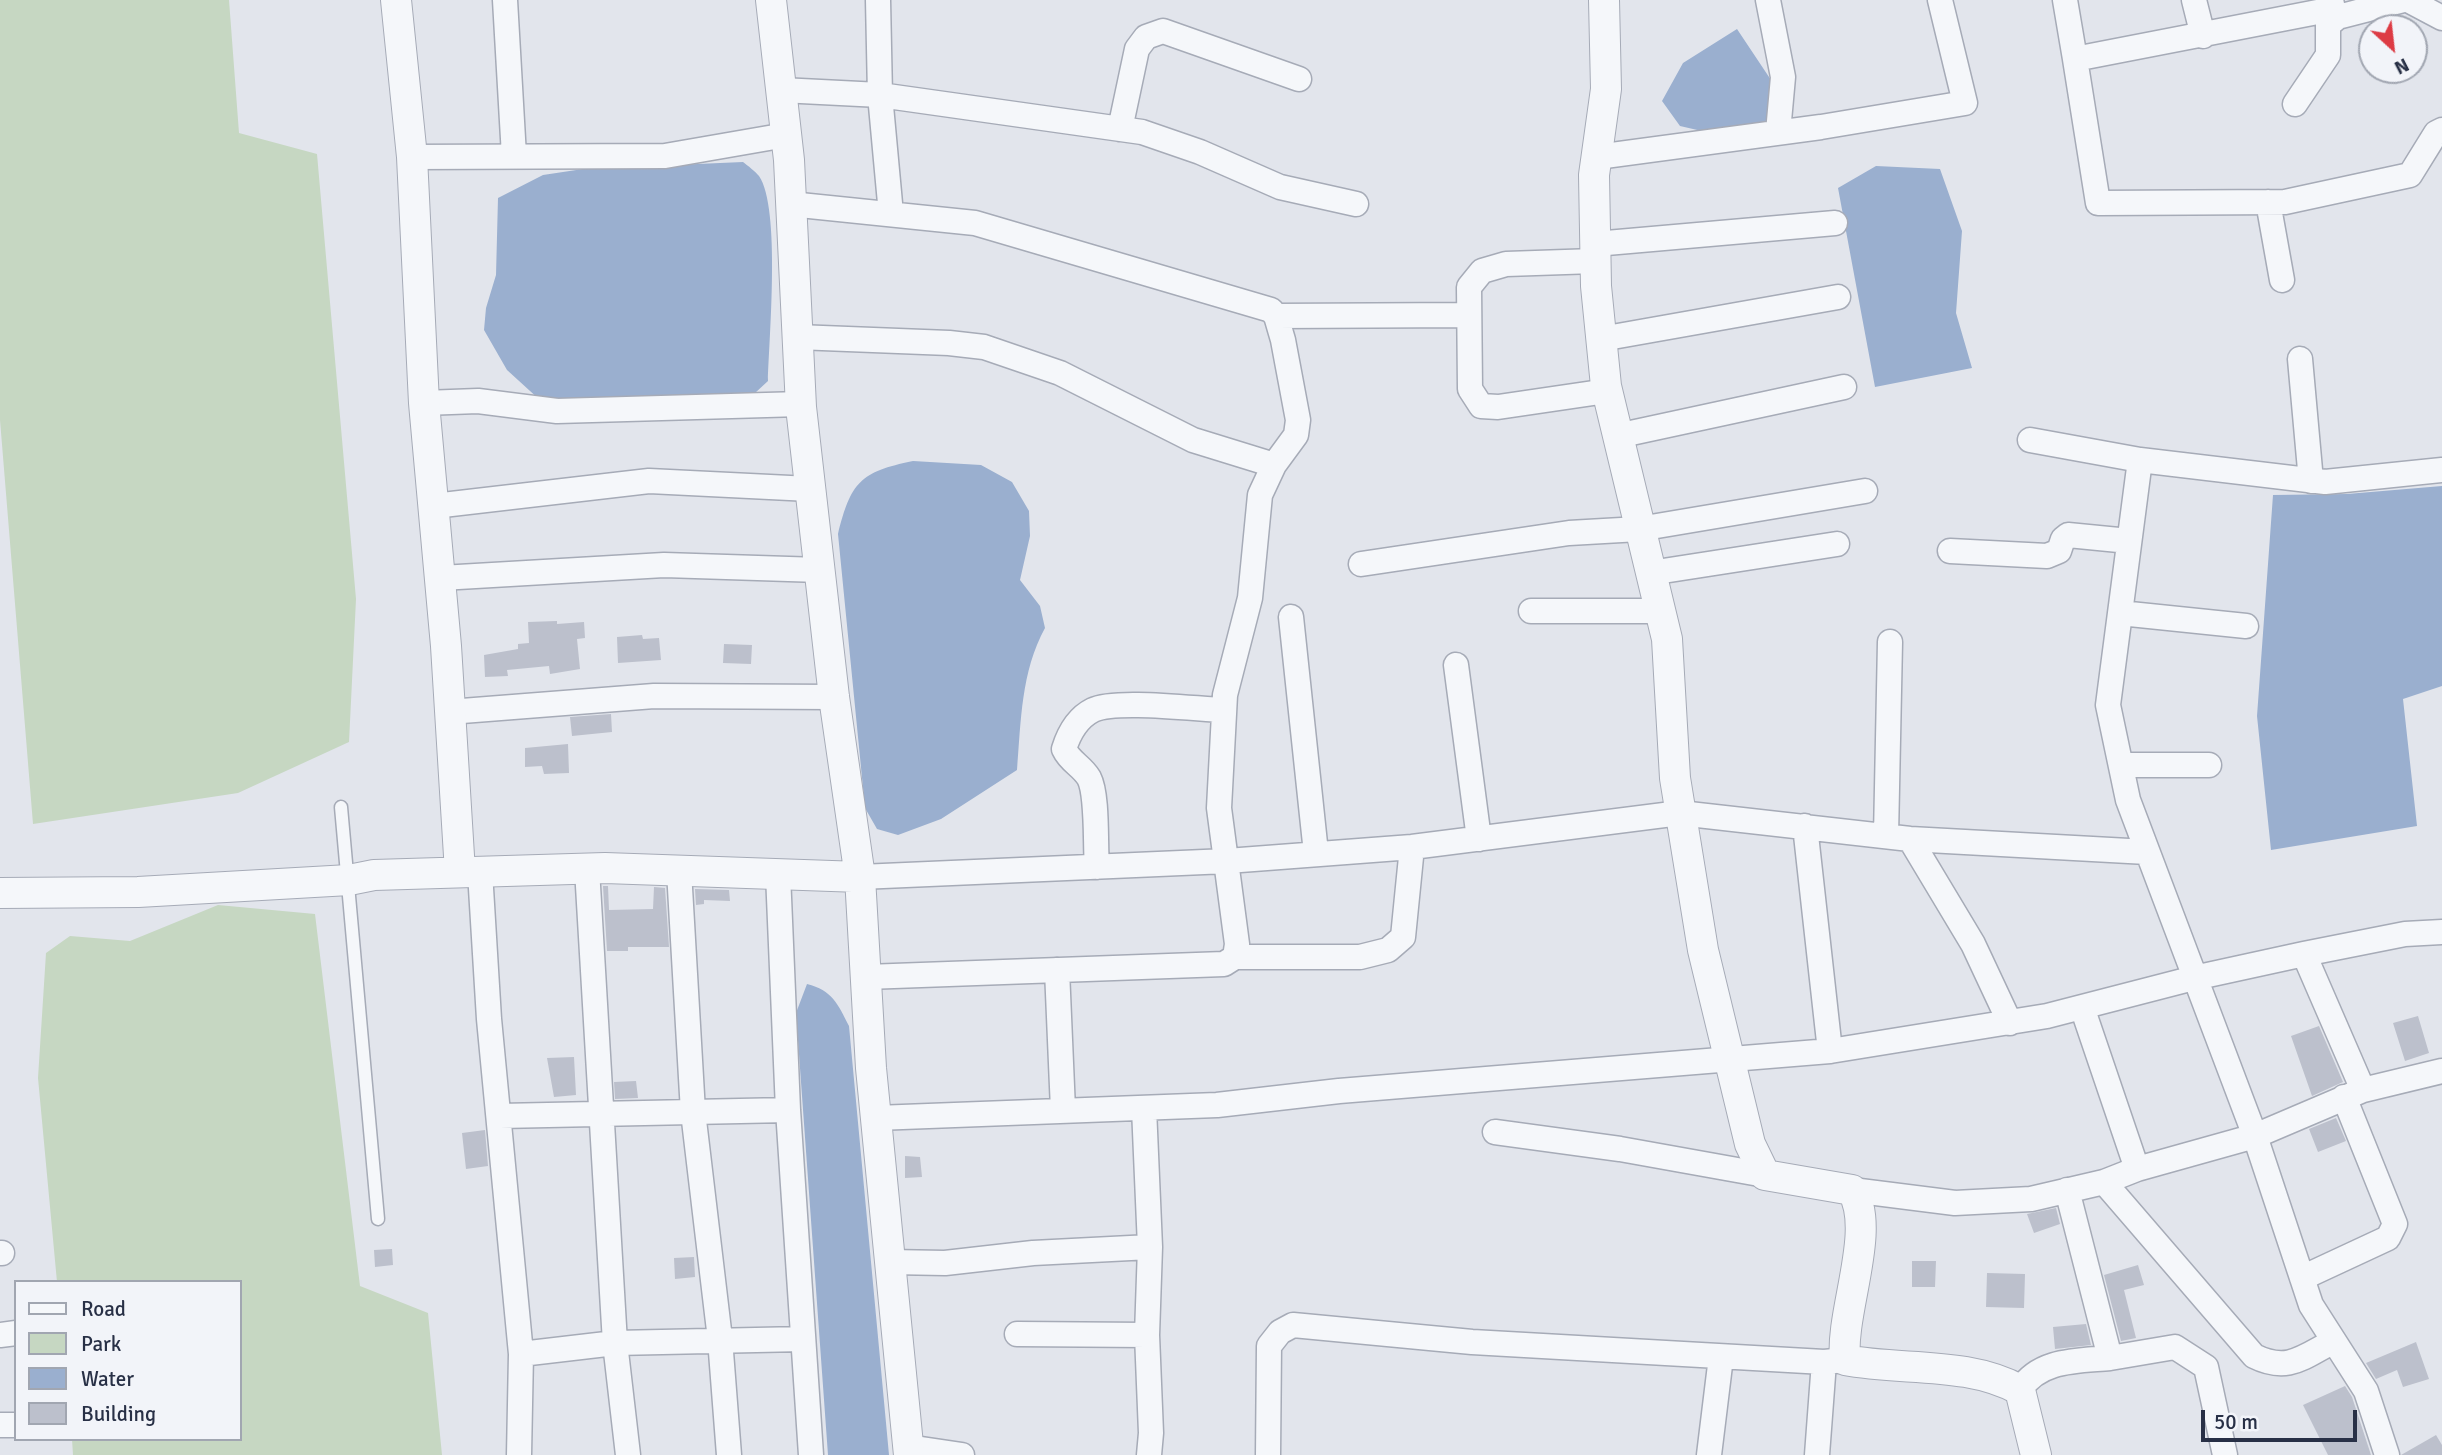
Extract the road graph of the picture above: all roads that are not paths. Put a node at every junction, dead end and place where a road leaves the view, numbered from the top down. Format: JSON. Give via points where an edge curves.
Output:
{"nodes":[{"id":1,"x":396,"y":0,"type":"edge"},
{"id":2,"x":505,"y":0,"type":"edge"},
{"id":3,"x":771,"y":0,"type":"edge"},
{"id":4,"x":878,"y":0,"type":"edge"},
{"id":5,"x":1604,"y":0,"type":"edge"},
{"id":6,"x":1768,"y":0,"type":"edge"},
{"id":7,"x":1940,"y":0,"type":"edge"},
{"id":8,"x":2065,"y":0,"type":"edge"},
{"id":9,"x":2194,"y":0,"type":"edge"},
{"id":10,"x":2330,"y":0,"type":"edge"},
{"id":11,"x":2406,"y":0,"type":"edge"},
{"id":12,"x":2442,"y":18,"type":"edge"},
{"id":13,"x":2203,"y":36,"type":"junction"},
{"id":14,"x":2076,"y":59,"type":"junction"},
{"id":15,"x":1299,"y":79,"type":"dead end"},
{"id":16,"x":781,"y":90,"type":"junction"},
{"id":17,"x":880,"y":95,"type":"junction"},
{"id":18,"x":2295,"y":104,"type":"dead end"},
{"id":19,"x":1120,"y":129,"type":"junction"},
{"id":20,"x":2442,"y":130,"type":"edge"},
{"id":21,"x":1778,"y":132,"type":"junction"},
{"id":22,"x":786,"y":135,"type":"junction"},
{"id":23,"x":514,"y":156,"type":"junction"},
{"id":24,"x":412,"y":157,"type":"junction"},
{"id":25,"x":1597,"y":157,"type":"junction"},
{"id":26,"x":2268,"y":202,"type":"junction"},
{"id":27,"x":790,"y":204,"type":"junction"},
{"id":28,"x":1356,"y":204,"type":"dead end"},
{"id":29,"x":891,"y":214,"type":"junction"},
{"id":30,"x":1835,"y":223,"type":"dead end"},
{"id":31,"x":1595,"y":252,"type":"junction"},
{"id":32,"x":2282,"y":280,"type":"dead end"},
{"id":33,"x":1838,"y":297,"type":"dead end"},
{"id":34,"x":1469,"y":315,"type":"junction"},
{"id":35,"x":1276,"y":316,"type":"junction"},
{"id":36,"x":797,"y":337,"type":"junction"},
{"id":37,"x":1601,"y":339,"type":"junction"},
{"id":38,"x":2300,"y":359,"type":"dead end"},
{"id":39,"x":1844,"y":387,"type":"dead end"},
{"id":40,"x":1607,"y":391,"type":"junction"},
{"id":41,"x":424,"y":403,"type":"junction"},
{"id":42,"x":801,"y":404,"type":"junction"},
{"id":43,"x":1617,"y":436,"type":"junction"},
{"id":44,"x":2030,"y":440,"type":"dead end"},
{"id":45,"x":2140,"y":460,"type":"junction"},
{"id":46,"x":1274,"y":465,"type":"junction"},
{"id":47,"x":2442,"y":470,"type":"edge"},
{"id":48,"x":2311,"y":481,"type":"junction"},
{"id":49,"x":810,"y":489,"type":"junction"},
{"id":50,"x":1865,"y":491,"type":"dead end"},
{"id":51,"x":434,"y":506,"type":"junction"},
{"id":52,"x":1639,"y":528,"type":"junction"},
{"id":53,"x":2129,"y":541,"type":"junction"},
{"id":54,"x":1838,"y":544,"type":"dead end"},
{"id":55,"x":1950,"y":551,"type":"dead end"},
{"id":56,"x":1361,"y":564,"type":"dead end"},
{"id":57,"x":820,"y":569,"type":"junction"},
{"id":58,"x":1650,"y":573,"type":"junction"},
{"id":59,"x":441,"y":578,"type":"junction"},
{"id":60,"x":1531,"y":611,"type":"dead end"},
{"id":61,"x":1660,"y":611,"type":"junction"},
{"id":62,"x":2120,"y":613,"type":"junction"},
{"id":63,"x":1291,"y":618,"type":"dead end"},
{"id":64,"x":2246,"y":626,"type":"dead end"},
{"id":65,"x":1890,"y":642,"type":"dead end"},
{"id":66,"x":1456,"y":665,"type":"dead end"},
{"id":67,"x":834,"y":696,"type":"junction"},
{"id":68,"x":1224,"y":710,"type":"junction"},
{"id":69,"x":449,"y":712,"type":"junction"},
{"id":70,"x":2121,"y":765,"type":"junction"},
{"id":71,"x":2209,"y":765,"type":"dead end"},
{"id":72,"x":341,"y":807,"type":"dead end"},
{"id":73,"x":1681,"y":813,"type":"junction"},
{"id":74,"x":1805,"y":826,"type":"junction"},
{"id":75,"x":1898,"y":838,"type":"junction"},
{"id":76,"x":1479,"y":839,"type":"junction"},
{"id":77,"x":1412,"y":847,"type":"junction"},
{"id":78,"x":2147,"y":852,"type":"junction"},
{"id":79,"x":1316,"y":853,"type":"junction"},
{"id":80,"x":1227,"y":861,"type":"junction"},
{"id":81,"x":1097,"y":867,"type":"junction"},
{"id":82,"x":587,"y":869,"type":"junction"},
{"id":83,"x":679,"y":871,"type":"junction"},
{"id":84,"x":470,"y":872,"type":"junction"},
{"id":85,"x":778,"y":874,"type":"junction"},
{"id":86,"x":860,"y":877,"type":"junction"},
{"id":87,"x":349,"y":880,"type":"junction"},
{"id":88,"x":0,"y":893,"type":"edge"},
{"id":89,"x":2442,"y":932,"type":"edge"},
{"id":90,"x":2304,"y":954,"type":"junction"},
{"id":91,"x":1235,"y":957,"type":"junction"},
{"id":92,"x":1057,"y":970,"type":"junction"},
{"id":93,"x":866,"y":976,"type":"junction"},
{"id":94,"x":2194,"y":978,"type":"junction"},
{"id":95,"x":2082,"y":1007,"type":"junction"},
{"id":96,"x":2010,"y":1023,"type":"junction"},
{"id":97,"x":1830,"y":1051,"type":"junction"},
{"id":98,"x":1729,"y":1059,"type":"junction"},
{"id":99,"x":2442,"y":1071,"type":"edge"},
{"id":100,"x":2354,"y":1093,"type":"junction"},
{"id":101,"x":1144,"y":1108,"type":"junction"},
{"id":102,"x":788,"y":1110,"type":"junction"},
{"id":103,"x":1063,"y":1110,"type":"junction"},
{"id":104,"x":693,"y":1112,"type":"junction"},
{"id":105,"x":601,"y":1113,"type":"junction"},
{"id":106,"x":500,"y":1116,"type":"junction"},
{"id":107,"x":876,"y":1118,"type":"junction"},
{"id":108,"x":1495,"y":1132,"type":"dead end"},
{"id":109,"x":2255,"y":1136,"type":"junction"},
{"id":110,"x":2137,"y":1169,"type":"junction"},
{"id":111,"x":1766,"y":1175,"type":"junction"},
{"id":112,"x":2104,"y":1182,"type":"junction"},
{"id":113,"x":1852,"y":1190,"type":"junction"},
{"id":114,"x":2067,"y":1190,"type":"junction"},
{"id":115,"x":378,"y":1219,"type":"dead end"},
{"id":116,"x":1150,"y":1247,"type":"junction"},
{"id":117,"x":890,"y":1262,"type":"junction"},
{"id":118,"x":2302,"y":1278,"type":"junction"},
{"id":119,"x":1017,"y":1334,"type":"dead end"},
{"id":120,"x":1147,"y":1335,"type":"junction"},
{"id":121,"x":720,"y":1339,"type":"junction"},
{"id":122,"x":803,"y":1339,"type":"junction"},
{"id":123,"x":2334,"y":1341,"type":"junction"},
{"id":124,"x":615,"y":1343,"type":"junction"},
{"id":125,"x":521,"y":1354,"type":"junction"},
{"id":126,"x":1721,"y":1357,"type":"junction"},
{"id":127,"x":2110,"y":1358,"type":"junction"},
{"id":128,"x":1835,"y":1361,"type":"junction"},
{"id":129,"x":2020,"y":1390,"type":"junction"},
{"id":130,"x":908,"y":1451,"type":"edge"},
{"id":131,"x":519,"y":1455,"type":"edge"},
{"id":132,"x":628,"y":1455,"type":"edge"},
{"id":133,"x":729,"y":1455,"type":"edge"},
{"id":134,"x":811,"y":1455,"type":"edge"},
{"id":135,"x":962,"y":1455,"type":"edge"},
{"id":136,"x":1149,"y":1455,"type":"edge"},
{"id":137,"x":1268,"y":1455,"type":"edge"},
{"id":138,"x":1709,"y":1455,"type":"edge"},
{"id":139,"x":1817,"y":1455,"type":"edge"},
{"id":140,"x":2035,"y":1455,"type":"edge"},
{"id":141,"x":2225,"y":1455,"type":"edge"},
{"id":142,"x":2386,"y":1455,"type":"edge"}],
"edges":[{"from":1,"to":24,"type":"street"},
{"from":2,"to":23,"type":"street"},
{"from":3,"to":16,"type":"street"},
{"from":4,"to":17,"type":"street"},
{"from":5,"to":25,"type":"street","via":[[1606,89]]},
{"from":6,"to":21,"type":"street","via":[[1783,78]]},
{"from":7,"to":21,"type":"street","via":[[1965,103]]},
{"from":8,"to":14,"type":"street"},
{"from":9,"to":13,"type":"street"},
{"from":10,"to":13,"type":"street","via":[[2333,9]]},
{"from":11,"to":12,"type":"street"},
{"from":11,"to":18,"type":"street","via":[[2338,17],[2328,25],[2328,55]]},
{"from":13,"to":14,"type":"street"},
{"from":14,"to":26,"type":"street","via":[[2098,204]]},
{"from":15,"to":19,"type":"street","via":[[1163,31],[1146,37],[1137,50]]},
{"from":16,"to":17,"type":"street"},
{"from":16,"to":22,"type":"street"},
{"from":17,"to":19,"type":"street"},
{"from":17,"to":29,"type":"street"},
{"from":19,"to":28,"type":"street","via":[[1200,152],[1280,187]]},
{"from":20,"to":26,"type":"street","via":[[2436,132],[2410,175]]},
{"from":21,"to":25,"type":"street"},
{"from":22,"to":23,"type":"street","via":[[664,156]]},
{"from":22,"to":27,"type":"street"},
{"from":23,"to":24,"type":"street"},
{"from":24,"to":41,"type":"street"},
{"from":25,"to":31,"type":"street"},
{"from":26,"to":32,"type":"street"},
{"from":27,"to":29,"type":"street"},
{"from":27,"to":36,"type":"street"},
{"from":29,"to":35,"type":"street","via":[[975,223],[1261,306]]},
{"from":30,"to":31,"type":"street"},
{"from":31,"to":34,"type":"street","via":[[1482,271],[1469,288]]},
{"from":31,"to":37,"type":"street"},
{"from":33,"to":37,"type":"street"},
{"from":34,"to":35,"type":"street"},
{"from":34,"to":40,"type":"street","via":[[1470,389],[1481,406]]},
{"from":35,"to":46,"type":"street","via":[[1298,420],[1296,435]]},
{"from":36,"to":42,"type":"street"},
{"from":36,"to":46,"type":"street","via":[[984,347],[1060,373],[1193,440]]},
{"from":37,"to":40,"type":"street"},
{"from":38,"to":48,"type":"street"},
{"from":39,"to":43,"type":"street"},
{"from":40,"to":43,"type":"street"},
{"from":41,"to":42,"type":"street","via":[[478,401],[557,411]]},
{"from":41,"to":51,"type":"street"},
{"from":42,"to":49,"type":"street"},
{"from":43,"to":52,"type":"street"},
{"from":44,"to":45,"type":"street"},
{"from":45,"to":48,"type":"street"},
{"from":45,"to":53,"type":"street"},
{"from":46,"to":68,"type":"street","via":[[1260,495],[1250,598]]},
{"from":47,"to":48,"type":"street"},
{"from":49,"to":51,"type":"street","via":[[649,481]]},
{"from":49,"to":57,"type":"street"},
{"from":50,"to":52,"type":"street"},
{"from":51,"to":59,"type":"street"},
{"from":52,"to":56,"type":"street","via":[[1569,533]]},
{"from":52,"to":58,"type":"street"},
{"from":53,"to":55,"type":"street","via":[[2068,535],[2059,551],[2046,556]]},
{"from":53,"to":62,"type":"street"},
{"from":54,"to":58,"type":"street"},
{"from":57,"to":59,"type":"street","via":[[664,565]]},
{"from":57,"to":67,"type":"street"},
{"from":58,"to":61,"type":"street"},
{"from":59,"to":69,"type":"street"},
{"from":60,"to":61,"type":"street"},
{"from":61,"to":73,"type":"street","via":[[1667,639]]},
{"from":62,"to":64,"type":"street"},
{"from":62,"to":70,"type":"street","via":[[2108,705]]},
{"from":63,"to":79,"type":"street"},
{"from":65,"to":75,"type":"street"},
{"from":66,"to":76,"type":"street"},
{"from":67,"to":69,"type":"street","via":[[654,696]]},
{"from":67,"to":86,"type":"street"},
{"from":68,"to":80,"type":"street","via":[[1219,808]]},
{"from":68,"to":81,"type":"street","via":[[1111,705],[1092,710],[1070,730],[1065,749],[1070,761],[1091,781]]},
{"from":69,"to":84,"type":"street"},
{"from":70,"to":71,"type":"street"},
{"from":70,"to":78,"type":"street"},
{"from":72,"to":87,"type":"lane"},
{"from":73,"to":74,"type":"street"},
{"from":73,"to":76,"type":"street"},
{"from":73,"to":98,"type":"street","via":[[1703,950]]},
{"from":74,"to":75,"type":"street"},
{"from":74,"to":97,"type":"street"},
{"from":75,"to":78,"type":"street"},
{"from":75,"to":96,"type":"street","via":[[1973,944]]},
{"from":76,"to":77,"type":"street"},
{"from":77,"to":79,"type":"street"},
{"from":77,"to":91,"type":"street","via":[[1403,937],[1388,950],[1360,957]]},
{"from":78,"to":94,"type":"street"},
{"from":79,"to":80,"type":"street"},
{"from":80,"to":81,"type":"street"},
{"from":80,"to":91,"type":"street"},
{"from":81,"to":86,"type":"street"},
{"from":82,"to":83,"type":"street"},
{"from":82,"to":84,"type":"street"},
{"from":82,"to":105,"type":"street"},
{"from":83,"to":85,"type":"street"},
{"from":83,"to":104,"type":"street"},
{"from":84,"to":87,"type":"street"},
{"from":84,"to":106,"type":"street"},
{"from":85,"to":86,"type":"street"},
{"from":85,"to":102,"type":"street"},
{"from":86,"to":93,"type":"street"},
{"from":87,"to":88,"type":"street","via":[[138,892]]},
{"from":87,"to":115,"type":"lane"},
{"from":89,"to":90,"type":"street","via":[[2405,934]]},
{"from":90,"to":94,"type":"street"},
{"from":90,"to":100,"type":"street"},
{"from":91,"to":92,"type":"street","via":[[1224,964]]},
{"from":92,"to":93,"type":"street"},
{"from":92,"to":103,"type":"street"},
{"from":93,"to":107,"type":"street"},
{"from":94,"to":95,"type":"street"},
{"from":94,"to":109,"type":"street"},
{"from":95,"to":96,"type":"street"},
{"from":95,"to":110,"type":"street"},
{"from":96,"to":97,"type":"street"},
{"from":97,"to":98,"type":"street"},
{"from":98,"to":101,"type":"street"},
{"from":98,"to":111,"type":"street","via":[[1750,1144]]},
{"from":99,"to":100,"type":"street"},
{"from":100,"to":109,"type":"street"},
{"from":100,"to":118,"type":"street","via":[[2395,1224],[2388,1238]]},
{"from":101,"to":103,"type":"street"},
{"from":101,"to":116,"type":"street"},
{"from":102,"to":104,"type":"street"},
{"from":102,"to":122,"type":"street"},
{"from":103,"to":107,"type":"street"},
{"from":104,"to":105,"type":"street"},
{"from":104,"to":121,"type":"street"},
{"from":105,"to":106,"type":"street"},
{"from":105,"to":124,"type":"street"},
{"from":106,"to":125,"type":"street"},
{"from":107,"to":117,"type":"street"},
{"from":108,"to":111,"type":"street"},
{"from":109,"to":110,"type":"street"},
{"from":109,"to":118,"type":"street"},
{"from":110,"to":112,"type":"street"},
{"from":111,"to":113,"type":"street"},
{"from":112,"to":114,"type":"street"},
{"from":112,"to":123,"type":"street","via":[[2254,1356],[2271,1365],[2287,1365]]},
{"from":113,"to":114,"type":"street","via":[[1955,1203],[2031,1199]]},
{"from":113,"to":128,"type":"street","via":[[1859,1202],[1859,1239],[1843,1340]]},
{"from":114,"to":127,"type":"street"},
{"from":116,"to":117,"type":"street","via":[[945,1263]]},
{"from":116,"to":120,"type":"street"},
{"from":117,"to":130,"type":"street"},
{"from":118,"to":123,"type":"street","via":[[2311,1305]]},
{"from":119,"to":120,"type":"street"},
{"from":120,"to":136,"type":"street"},
{"from":121,"to":122,"type":"street"},
{"from":121,"to":124,"type":"street"},
{"from":121,"to":133,"type":"street"},
{"from":122,"to":134,"type":"street"},
{"from":123,"to":142,"type":"street","via":[[2366,1391]]},
{"from":124,"to":125,"type":"street"},
{"from":124,"to":132,"type":"street"},
{"from":125,"to":131,"type":"street"},
{"from":126,"to":128,"type":"street"},
{"from":126,"to":137,"type":"street","via":[[1472,1342],[1293,1325],[1269,1346]]},
{"from":126,"to":138,"type":"street"},
{"from":127,"to":129,"type":"street","via":[[2055,1364],[2028,1377]]},
{"from":127,"to":141,"type":"street","via":[[2175,1347],[2206,1367]]},
{"from":128,"to":129,"type":"street","via":[[1962,1371],[2001,1380]]},
{"from":128,"to":139,"type":"street"},
{"from":129,"to":140,"type":"street"},
{"from":130,"to":135,"type":"street"}]}
